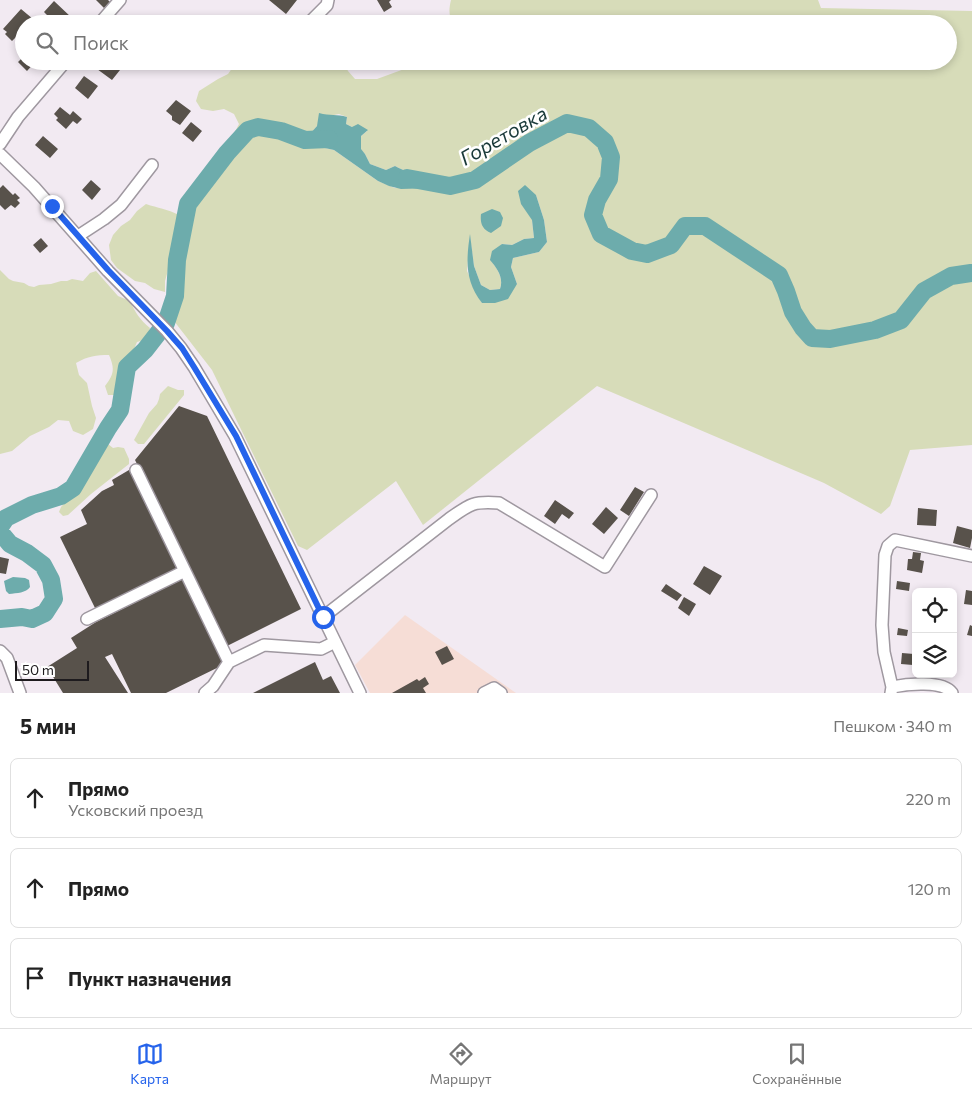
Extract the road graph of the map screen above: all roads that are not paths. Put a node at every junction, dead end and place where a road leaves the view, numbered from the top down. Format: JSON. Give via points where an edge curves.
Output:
{"nodes":[{"id":1,"x":120,"y":0,"type":"edge"},
{"id":2,"x":328,"y":0,"type":"edge"},
{"id":3,"x":107,"y":15,"type":"edge"},
{"id":4,"x":317,"y":15,"type":"edge"},
{"id":5,"x":58,"y":70,"type":"edge"},
{"id":6,"x":0,"y":144,"type":"edge"},
{"id":7,"x":0,"y":154,"type":"edge"},
{"id":8,"x":152,"y":165,"type":"dead end"},
{"id":9,"x":78,"y":236,"type":"junction"},
{"id":10,"x":136,"y":470,"type":"dead end"},
{"id":11,"x":651,"y":495,"type":"dead end"},
{"id":12,"x":972,"y":556,"type":"edge"},
{"id":13,"x":185,"y":571,"type":"junction"},
{"id":14,"x":323,"y":617,"type":"junction"},
{"id":15,"x":87,"y":620,"type":"dead end"},
{"id":16,"x":335,"y":642,"type":"junction"},
{"id":17,"x":0,"y":651,"type":"edge"},
{"id":18,"x":230,"y":662,"type":"junction"},
{"id":19,"x":892,"y":690,"type":"edge"},
{"id":20,"x":20,"y":693,"type":"edge"},
{"id":21,"x":205,"y":693,"type":"edge"},
{"id":22,"x":360,"y":693,"type":"edge"},
{"id":23,"x":484,"y":693,"type":"edge"},
{"id":24,"x":501,"y":693,"type":"edge"},
{"id":25,"x":952,"y":693,"type":"edge"}],
"edges":[{"from":1,"to":3,"type":"street"},
{"from":2,"to":4,"type":"street"},
{"from":5,"to":6,"type":"street","via":[[18,117]]},
{"from":7,"to":9,"type":"street"},
{"from":8,"to":9,"type":"street","via":[[121,205]]},
{"from":9,"to":14,"type":"street","via":[[182,348],[228,422]]},
{"from":10,"to":13,"type":"street"},
{"from":11,"to":14,"type":"street","via":[[604,568],[499,503],[469,505]]},
{"from":12,"to":19,"type":"street","via":[[895,540],[888,546],[882,626]]},
{"from":13,"to":15,"type":"street"},
{"from":13,"to":18,"type":"street"},
{"from":14,"to":16,"type":"street"},
{"from":16,"to":18,"type":"street","via":[[321,649],[264,645]]},
{"from":16,"to":22,"type":"street"},
{"from":17,"to":20,"type":"street","via":[[7,658]]},
{"from":18,"to":21,"type":"street"},
{"from":19,"to":25,"type":"street","via":[[906,684],[936,685]]},
{"from":23,"to":24,"type":"street","via":[[494,688]]}]}
